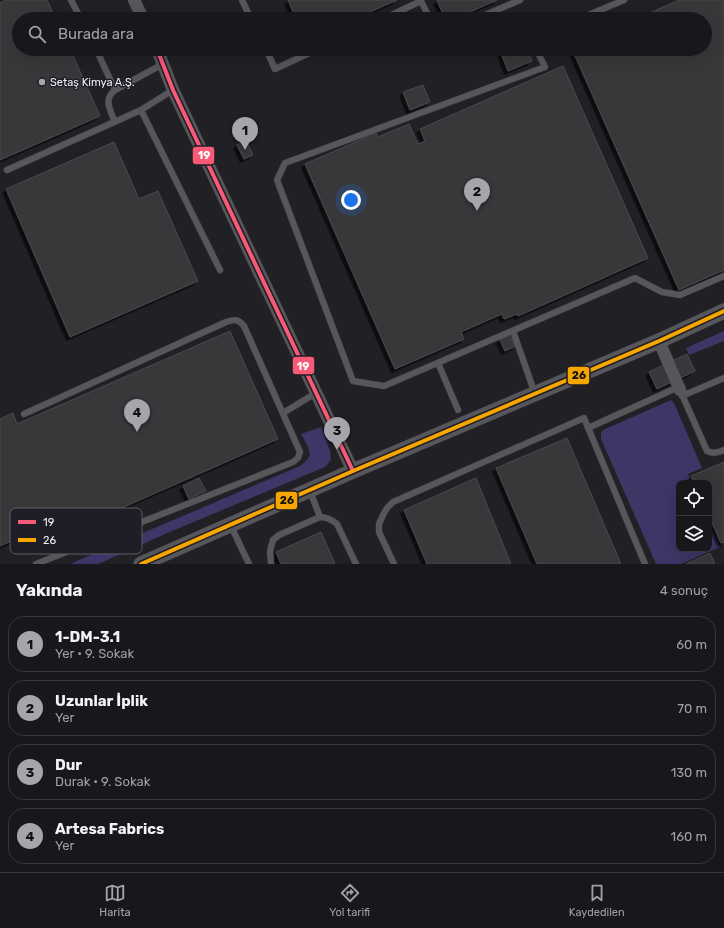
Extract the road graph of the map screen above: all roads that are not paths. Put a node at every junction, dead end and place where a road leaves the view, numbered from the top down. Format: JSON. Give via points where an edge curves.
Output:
{"nodes":[{"id":1,"x":71,"y":0,"type":"edge"},
{"id":2,"x":134,"y":0,"type":"edge"},
{"id":3,"x":242,"y":0,"type":"edge"},
{"id":4,"x":520,"y":0,"type":"edge"},
{"id":5,"x":624,"y":0,"type":"edge"},
{"id":6,"x":77,"y":12,"type":"edge"},
{"id":7,"x":140,"y":12,"type":"edge"},
{"id":8,"x":248,"y":12,"type":"edge"},
{"id":9,"x":398,"y":12,"type":"edge"},
{"id":10,"x":426,"y":12,"type":"edge"},
{"id":11,"x":492,"y":12,"type":"edge"},
{"id":12,"x":596,"y":12,"type":"edge"},
{"id":13,"x":99,"y":56,"type":"edge"},
{"id":14,"x":160,"y":56,"type":"edge"},
{"id":15,"x":269,"y":56,"type":"edge"},
{"id":16,"x":303,"y":56,"type":"edge"},
{"id":17,"x":540,"y":56,"type":"edge"},
{"id":18,"x":163,"y":64,"type":"junction"},
{"id":19,"x":115,"y":90,"type":"junction"},
{"id":20,"x":174,"y":90,"type":"junction"},
{"id":21,"x":141,"y":110,"type":"junction"},
{"id":22,"x":115,"y":122,"type":"junction"},
{"id":23,"x":7,"y":170,"type":"dead end"},
{"id":24,"x":220,"y":270,"type":"dead end"},
{"id":25,"x":724,"y":276,"type":"edge"},
{"id":26,"x":724,"y":311,"type":"edge"},
{"id":27,"x":513,"y":330,"type":"junction"},
{"id":28,"x":659,"y":341,"type":"junction"},
{"id":29,"x":438,"y":363,"type":"junction"},
{"id":30,"x":724,"y":378,"type":"edge"},
{"id":31,"x":316,"y":393,"type":"junction"},
{"id":32,"x":681,"y":393,"type":"junction"},
{"id":33,"x":535,"y":394,"type":"junction"},
{"id":34,"x":458,"y":410,"type":"dead end"},
{"id":35,"x":283,"y":413,"type":"junction"},
{"id":36,"x":24,"y":414,"type":"dead end"},
{"id":37,"x":588,"y":428,"type":"junction"},
{"id":38,"x":724,"y":450,"type":"edge"},
{"id":39,"x":353,"y":472,"type":"junction"},
{"id":40,"x":310,"y":491,"type":"junction"},
{"id":41,"x":320,"y":517,"type":"junction"},
{"id":42,"x":142,"y":522,"type":"edge"},
{"id":43,"x":231,"y":526,"type":"junction"},
{"id":44,"x":61,"y":554,"type":"edge"},
{"id":45,"x":36,"y":564,"type":"edge"},
{"id":46,"x":141,"y":564,"type":"edge"},
{"id":47,"x":249,"y":564,"type":"edge"},
{"id":48,"x":271,"y":564,"type":"edge"},
{"id":49,"x":356,"y":564,"type":"edge"},
{"id":50,"x":394,"y":564,"type":"edge"},
{"id":51,"x":645,"y":564,"type":"edge"}],
"edges":[{"from":1,"to":6,"type":"lane"},
{"from":2,"to":7,"type":"street"},
{"from":3,"to":8,"type":"lane"},
{"from":4,"to":11,"type":"lane"},
{"from":5,"to":12,"type":"lane"},
{"from":9,"to":10,"type":"lane","via":[[421,1]]},
{"from":13,"to":19,"type":"lane"},
{"from":14,"to":18,"type":"street"},
{"from":15,"to":16,"type":"lane","via":[[275,69]]},
{"from":17,"to":29,"type":"lane","via":[[545,67],[285,163],[277,180],[353,381],[384,386]]},
{"from":18,"to":19,"type":"lane"},
{"from":18,"to":20,"type":"street"},
{"from":19,"to":22,"type":"lane","via":[[108,104]]},
{"from":20,"to":21,"type":"lane"},
{"from":20,"to":31,"type":"street"},
{"from":21,"to":22,"type":"lane"},
{"from":21,"to":24,"type":"lane"},
{"from":22,"to":23,"type":"lane"},
{"from":25,"to":27,"type":"lane","via":[[680,295],[662,292],[635,278]]},
{"from":26,"to":28,"type":"street"},
{"from":27,"to":29,"type":"lane"},
{"from":27,"to":33,"type":"lane"},
{"from":28,"to":32,"type":"street"},
{"from":28,"to":33,"type":"street"},
{"from":29,"to":34,"type":"lane"},
{"from":30,"to":32,"type":"lane"},
{"from":31,"to":35,"type":"lane"},
{"from":31,"to":39,"type":"street"},
{"from":32,"to":37,"type":"lane","via":[[674,389]]},
{"from":32,"to":38,"type":"lane","via":[[707,451],[717,453]]},
{"from":33,"to":39,"type":"street"},
{"from":35,"to":36,"type":"lane","via":[[244,326],[235,320]]},
{"from":35,"to":42,"type":"lane","via":[[300,452],[293,462]]},
{"from":37,"to":50,"type":"lane","via":[[584,418],[393,502],[382,515],[379,532]]},
{"from":37,"to":51,"type":"lane"},
{"from":39,"to":40,"type":"street"},
{"from":40,"to":41,"type":"lane"},
{"from":40,"to":43,"type":"street"},
{"from":41,"to":48,"type":"lane","via":[[273,540]]},
{"from":41,"to":49,"type":"lane","via":[[326,517],[337,524]]},
{"from":43,"to":46,"type":"street"},
{"from":43,"to":47,"type":"lane"},
{"from":44,"to":45,"type":"lane"}]}
